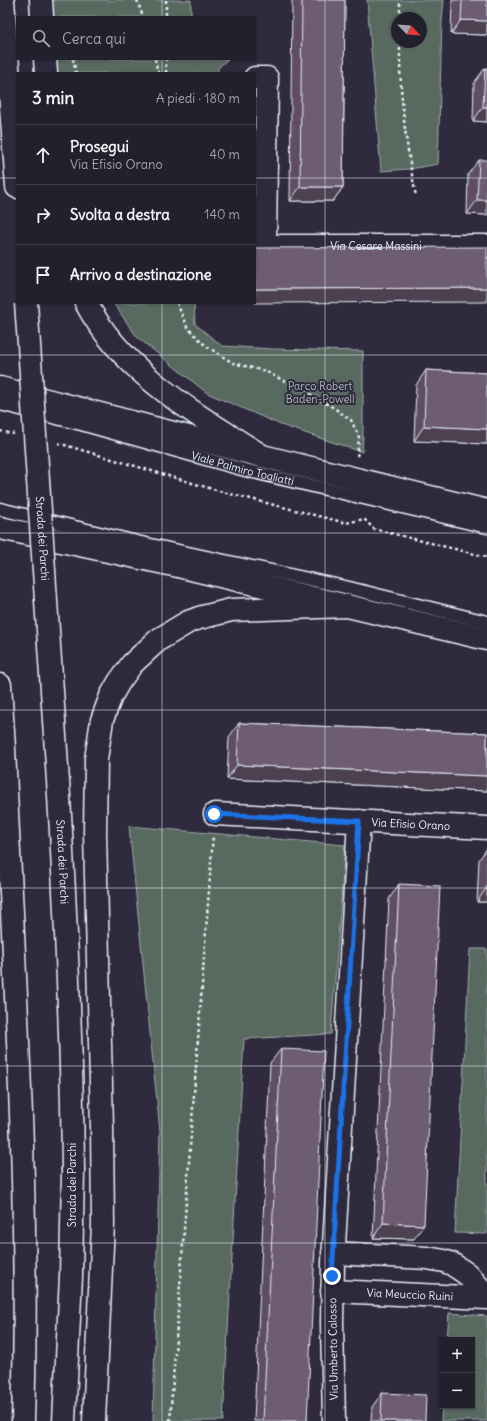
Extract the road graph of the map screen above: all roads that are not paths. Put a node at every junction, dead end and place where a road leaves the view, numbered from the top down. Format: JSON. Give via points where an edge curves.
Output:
{"nodes":[{"id":1,"x":3,"y":0,"type":"edge"},
{"id":2,"x":41,"y":0,"type":"edge"},
{"id":3,"x":42,"y":16,"type":"edge"},
{"id":4,"x":45,"y":60,"type":"edge"},
{"id":5,"x":46,"y":72,"type":"edge"},
{"id":6,"x":256,"y":78,"type":"edge"},
{"id":7,"x":16,"y":174,"type":"edge"},
{"id":8,"x":260,"y":246,"type":"edge"},
{"id":9,"x":487,"y":246,"type":"edge"},
{"id":10,"x":26,"y":304,"type":"edge"},
{"id":11,"x":87,"y":304,"type":"edge"},
{"id":12,"x":0,"y":388,"type":"edge"},
{"id":13,"x":0,"y":404,"type":"edge"},
{"id":14,"x":262,"y":456,"type":"junction"},
{"id":15,"x":0,"y":509,"type":"edge"},
{"id":16,"x":487,"y":511,"type":"edge"},
{"id":17,"x":487,"y":527,"type":"edge"},
{"id":18,"x":0,"y":528,"type":"edge"},
{"id":19,"x":347,"y":606,"type":"junction"},
{"id":20,"x":487,"y":622,"type":"edge"},
{"id":21,"x":487,"y":639,"type":"edge"},
{"id":22,"x":0,"y":685,"type":"edge"},
{"id":23,"x":214,"y":814,"type":"road end"},
{"id":24,"x":359,"y":821,"type":"junction"},
{"id":25,"x":487,"y":828,"type":"edge"},
{"id":26,"x":334,"y":1253,"type":"junction"},
{"id":27,"x":332,"y":1291,"type":"junction"},
{"id":28,"x":487,"y":1297,"type":"edge"},
{"id":29,"x":24,"y":1421,"type":"edge"},
{"id":30,"x":64,"y":1421,"type":"edge"},
{"id":31,"x":94,"y":1421,"type":"edge"},
{"id":32,"x":334,"y":1421,"type":"edge"}],
"edges":[{"from":1,"to":7,"type":"main road"},
{"from":2,"to":3,"type":"main road"},
{"from":4,"to":5,"type":"main road"},
{"from":6,"to":8,"type":"main road","name":"Via Cesare Massini","via":[[267,78]]},
{"from":8,"to":9,"type":"main road","name":"Via Cesare Massini"},
{"from":10,"to":30,"type":"main road","name":"Strada dei Parchi","bridge":true,"via":[[50,643],[65,905],[72,1099],[71,1276]]},
{"from":11,"to":14,"type":"main road","via":[[106,335],[144,374],[175,399]]},
{"from":12,"to":14,"type":"main road","name":"Viale Palmiro Togliatti"},
{"from":13,"to":17,"type":"lane","name":"Viale Palmiro Togliatti","via":[[245,470]]},
{"from":14,"to":16,"type":"main road","name":"Viale Palmiro Togliatti"},
{"from":15,"to":20,"type":"lane"},
{"from":18,"to":19,"type":"main road"},
{"from":19,"to":21,"type":"main road"},
{"from":19,"to":31,"type":"main road","via":[[231,610],[188,622],[158,640],[132,664],[111,696],[102,720],[96,758],[95,873],[103,1224]]},
{"from":22,"to":29,"type":"main road","via":[[24,1176]]},
{"from":23,"to":24,"type":"main road","name":"Via Efisio Orano"},
{"from":24,"to":25,"type":"main road","name":"Via Efisio Orano"},
{"from":24,"to":26,"type":"main road","name":"Via Umberto Calosso"},
{"from":26,"to":27,"type":"main road","name":"Via Umberto Calosso"},
{"from":26,"to":28,"type":"main road","via":[[444,1261],[467,1274]]},
{"from":27,"to":28,"type":"main road","name":"Via Meuccio Ruini"},
{"from":27,"to":32,"type":"main road","name":"Via Umberto Calosso"}]}
